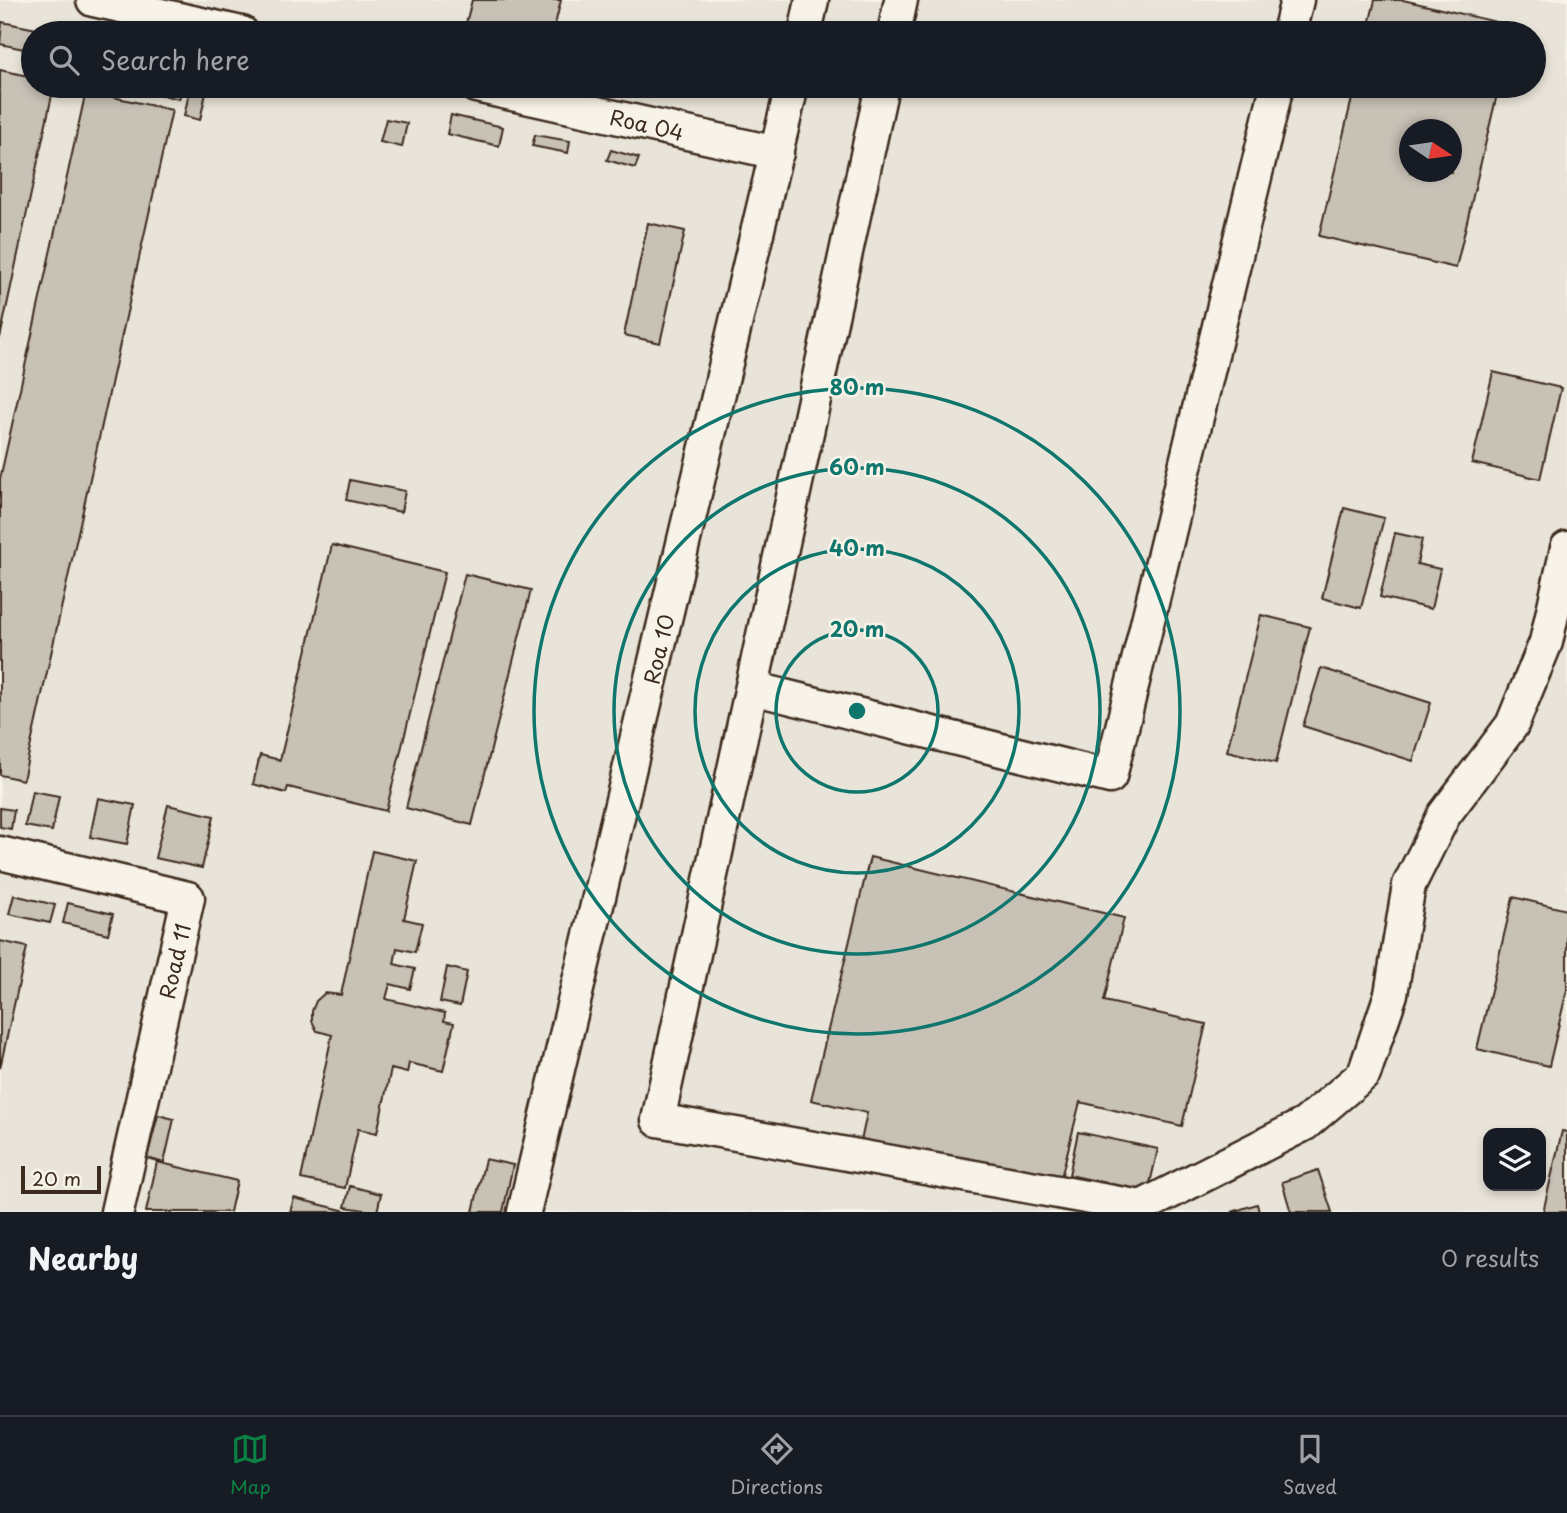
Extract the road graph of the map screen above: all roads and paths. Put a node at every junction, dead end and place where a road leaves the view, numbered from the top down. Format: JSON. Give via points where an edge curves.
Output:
{"nodes":[{"id":1,"x":93,"y":0,"type":"edge"},
{"id":2,"x":812,"y":0,"type":"edge"},
{"id":3,"x":901,"y":0,"type":"edge"},
{"id":4,"x":1297,"y":0,"type":"edge"},
{"id":5,"x":188,"y":21,"type":"edge"},
{"id":6,"x":807,"y":21,"type":"edge"},
{"id":7,"x":897,"y":21,"type":"edge"},
{"id":8,"x":1292,"y":21,"type":"edge"},
{"id":9,"x":530,"y":98,"type":"edge"},
{"id":10,"x":789,"y":98,"type":"edge"},
{"id":11,"x":879,"y":98,"type":"edge"},
{"id":12,"x":1274,"y":98,"type":"edge"},
{"id":13,"x":777,"y":153,"type":"junction"},
{"id":14,"x":1567,"y":548,"type":"edge"},
{"id":15,"x":752,"y":688,"type":"junction"},
{"id":16,"x":0,"y":853,"type":"edge"},
{"id":17,"x":117,"y":1212,"type":"edge"},
{"id":18,"x":524,"y":1212,"type":"edge"}],
"edges":[{"from":1,"to":5,"type":"street"},
{"from":2,"to":6,"type":"street"},
{"from":3,"to":7,"type":"street"},
{"from":4,"to":8,"type":"street"},
{"from":9,"to":13,"type":"street","name":"Roa 04"},
{"from":10,"to":13,"type":"street","name":"Roa 10"},
{"from":11,"to":15,"type":"street"},
{"from":12,"to":15,"type":"street","via":[[1110,777]]},
{"from":13,"to":18,"type":"street","name":"Roa 10"},
{"from":14,"to":15,"type":"street","via":[[1546,642],[1512,725],[1444,815],[1409,885],[1391,994],[1364,1074],[1305,1124],[1141,1207],[658,1120]]},
{"from":16,"to":17,"type":"street","name":"Road 11","via":[[188,898]]}]}
